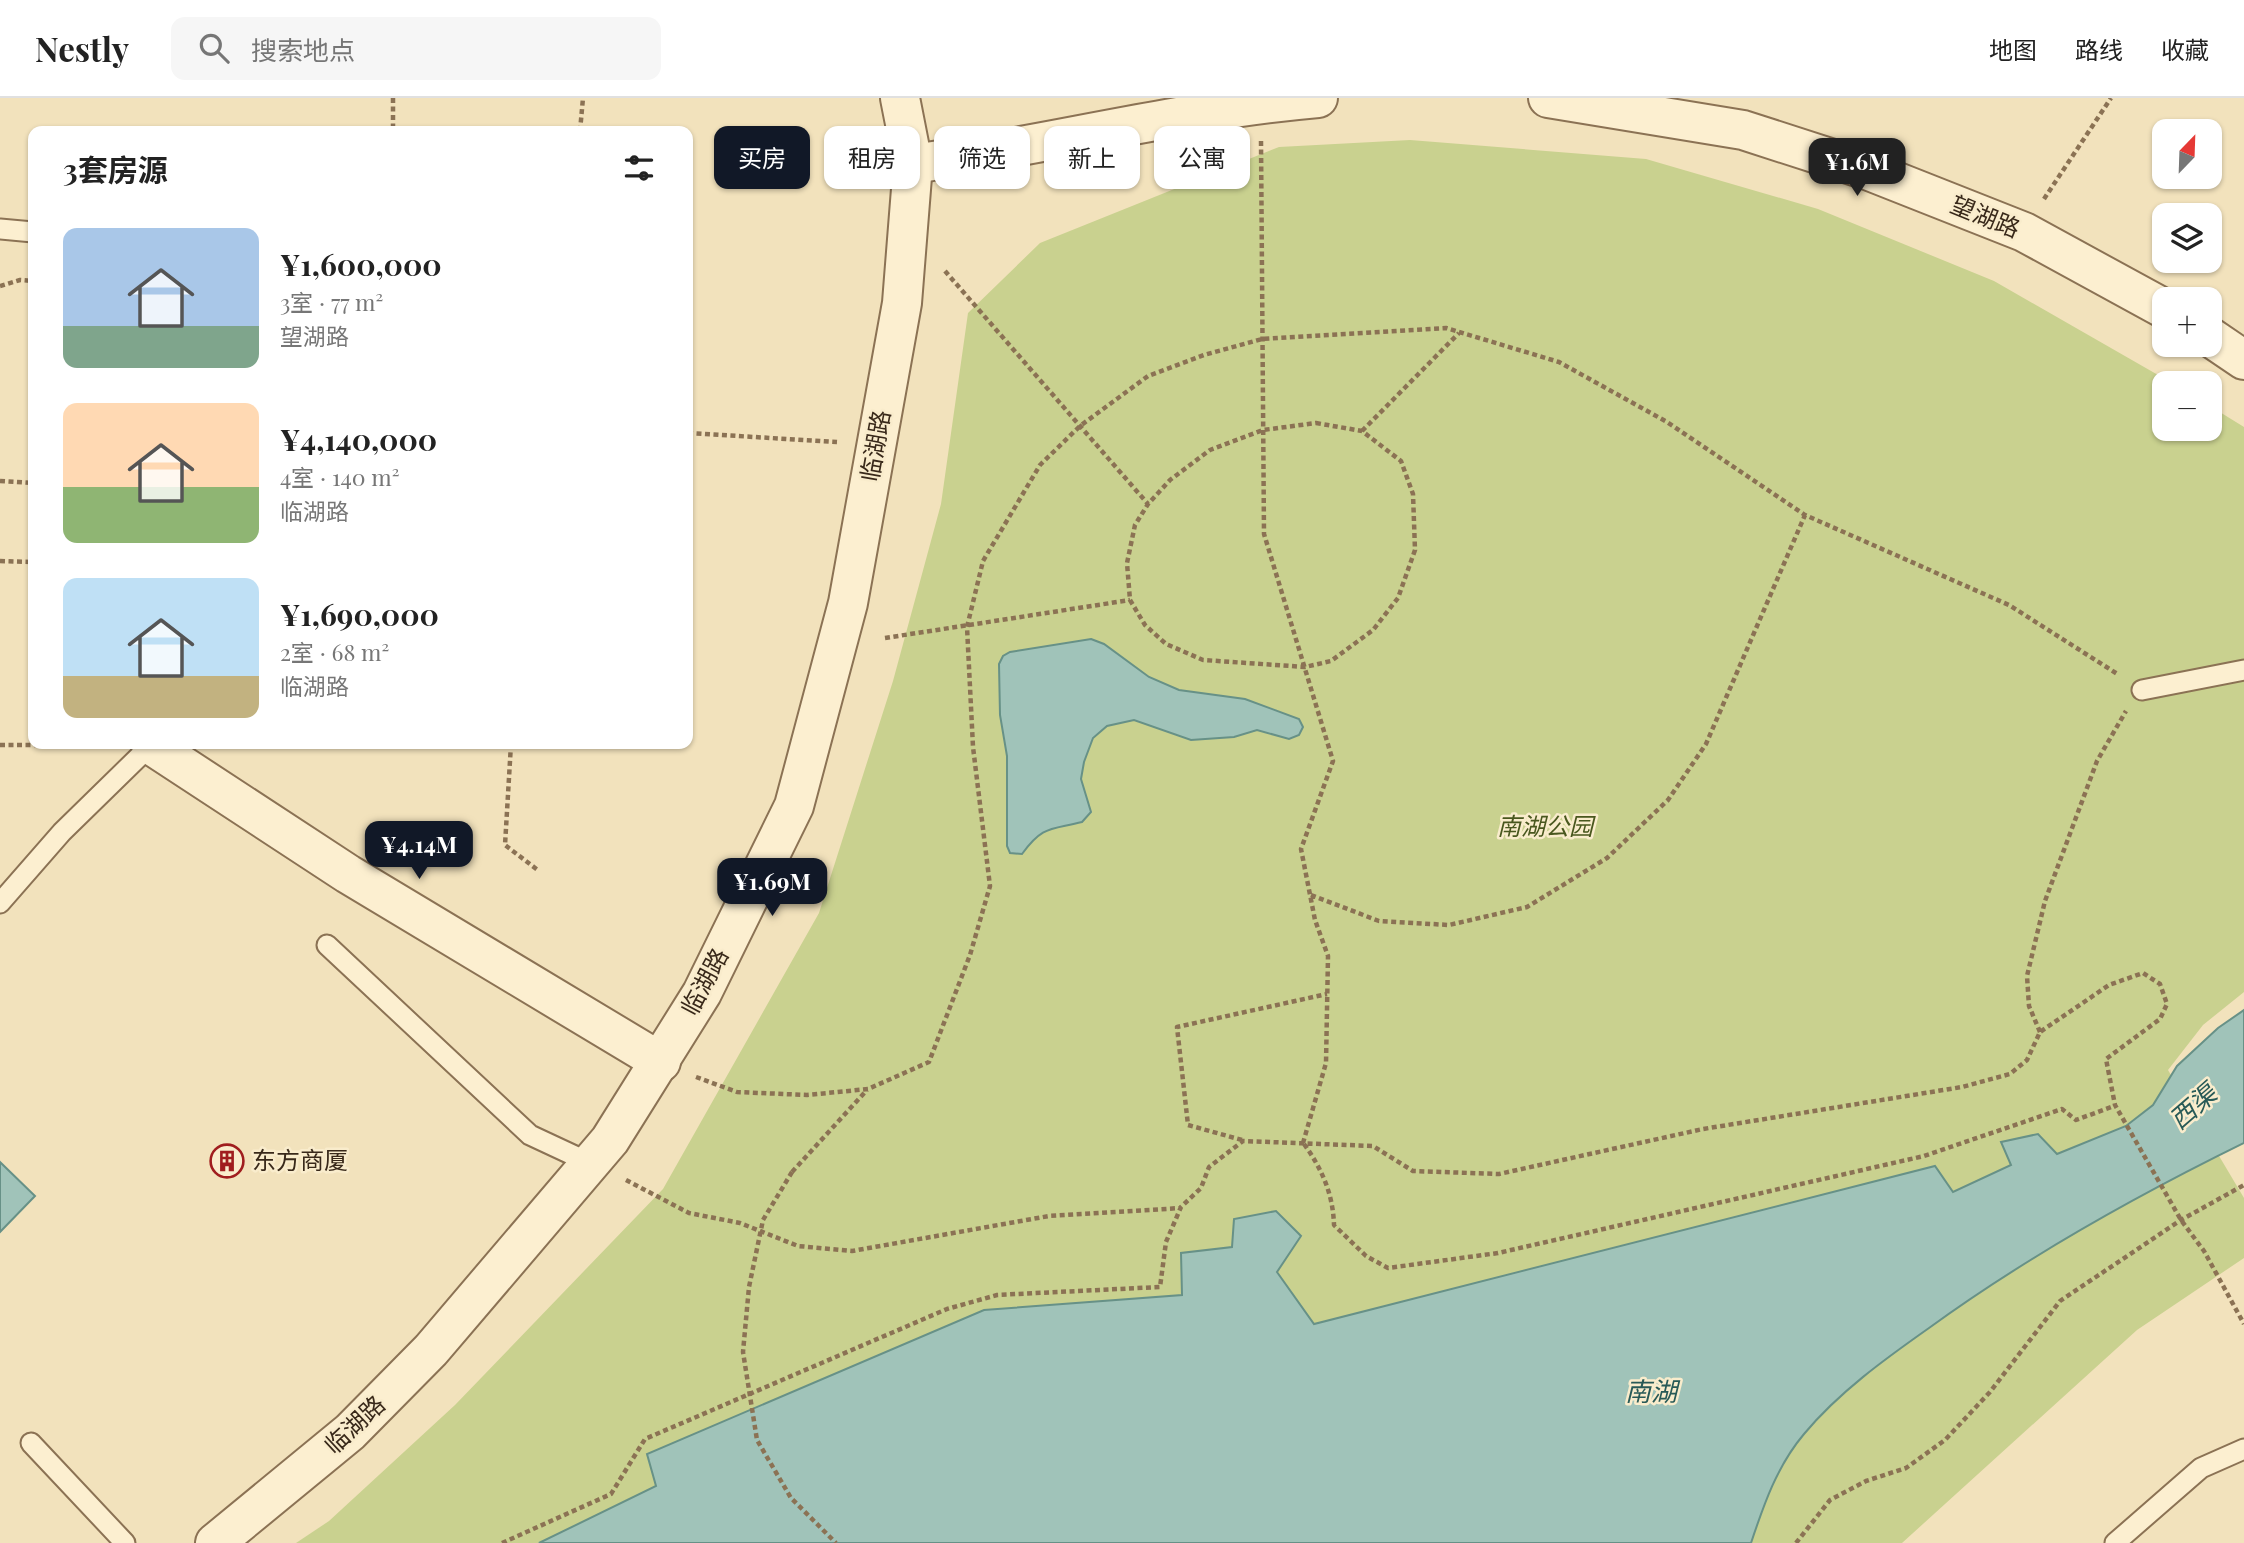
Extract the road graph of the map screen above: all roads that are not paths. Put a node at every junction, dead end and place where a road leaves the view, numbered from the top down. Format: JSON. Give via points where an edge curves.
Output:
{"nodes":[{"id":1,"x":900,"y":98,"type":"edge"},
{"id":2,"x":1318,"y":98,"type":"edge"},
{"id":3,"x":1548,"y":98,"type":"edge"},
{"id":4,"x":906,"y":126,"type":"edge"},
{"id":5,"x":920,"y":163,"type":"edge"},
{"id":6,"x":911,"y":189,"type":"edge"},
{"id":7,"x":0,"y":229,"type":"edge"},
{"id":8,"x":28,"y":232,"type":"edge"},
{"id":9,"x":2152,"y":302,"type":"edge"},
{"id":10,"x":2222,"y":345,"type":"edge"},
{"id":11,"x":2244,"y":360,"type":"edge"},
{"id":12,"x":2244,"y":670,"type":"edge"},
{"id":13,"x":2142,"y":690,"type":"road end"},
{"id":14,"x":147,"y":749,"type":"edge"},
{"id":15,"x":157,"y":749,"type":"edge"},
{"id":16,"x":0,"y":903,"type":"edge"},
{"id":17,"x":327,"y":945,"type":"dead end"},
{"id":18,"x":660,"y":1062,"type":"junction"},
{"id":19,"x":590,"y":1163,"type":"junction"},
{"id":20,"x":31,"y":1443,"type":"dead end"},
{"id":21,"x":2244,"y":1449,"type":"edge"},
{"id":22,"x":125,"y":1543,"type":"edge"},
{"id":23,"x":215,"y":1543,"type":"edge"},
{"id":24,"x":2115,"y":1543,"type":"edge"}],
"edges":[{"from":1,"to":4,"type":"street","name":"临湖路"},
{"from":2,"to":5,"type":"street","via":[[1250,104]]},
{"from":3,"to":9,"type":"street","name":"望湖路","via":[[1743,130],[1867,170],[2024,232]]},
{"from":6,"to":18,"type":"street","name":"临湖路","via":[[901,303],[848,603],[794,806],[702,992]]},
{"from":7,"to":8,"type":"lane"},
{"from":10,"to":11,"type":"street"},
{"from":12,"to":13,"type":"lane"},
{"from":14,"to":16,"type":"lane","via":[[62,832]]},
{"from":15,"to":18,"type":"street","via":[[348,874]]},
{"from":17,"to":19,"type":"lane","via":[[530,1135]]},
{"from":18,"to":19,"type":"street","name":"临湖路"},
{"from":19,"to":23,"type":"street","name":"临湖路","via":[[431,1350],[377,1405]]},
{"from":20,"to":22,"type":"lane"},
{"from":21,"to":24,"type":"lane","via":[[2201,1468]]}]}
